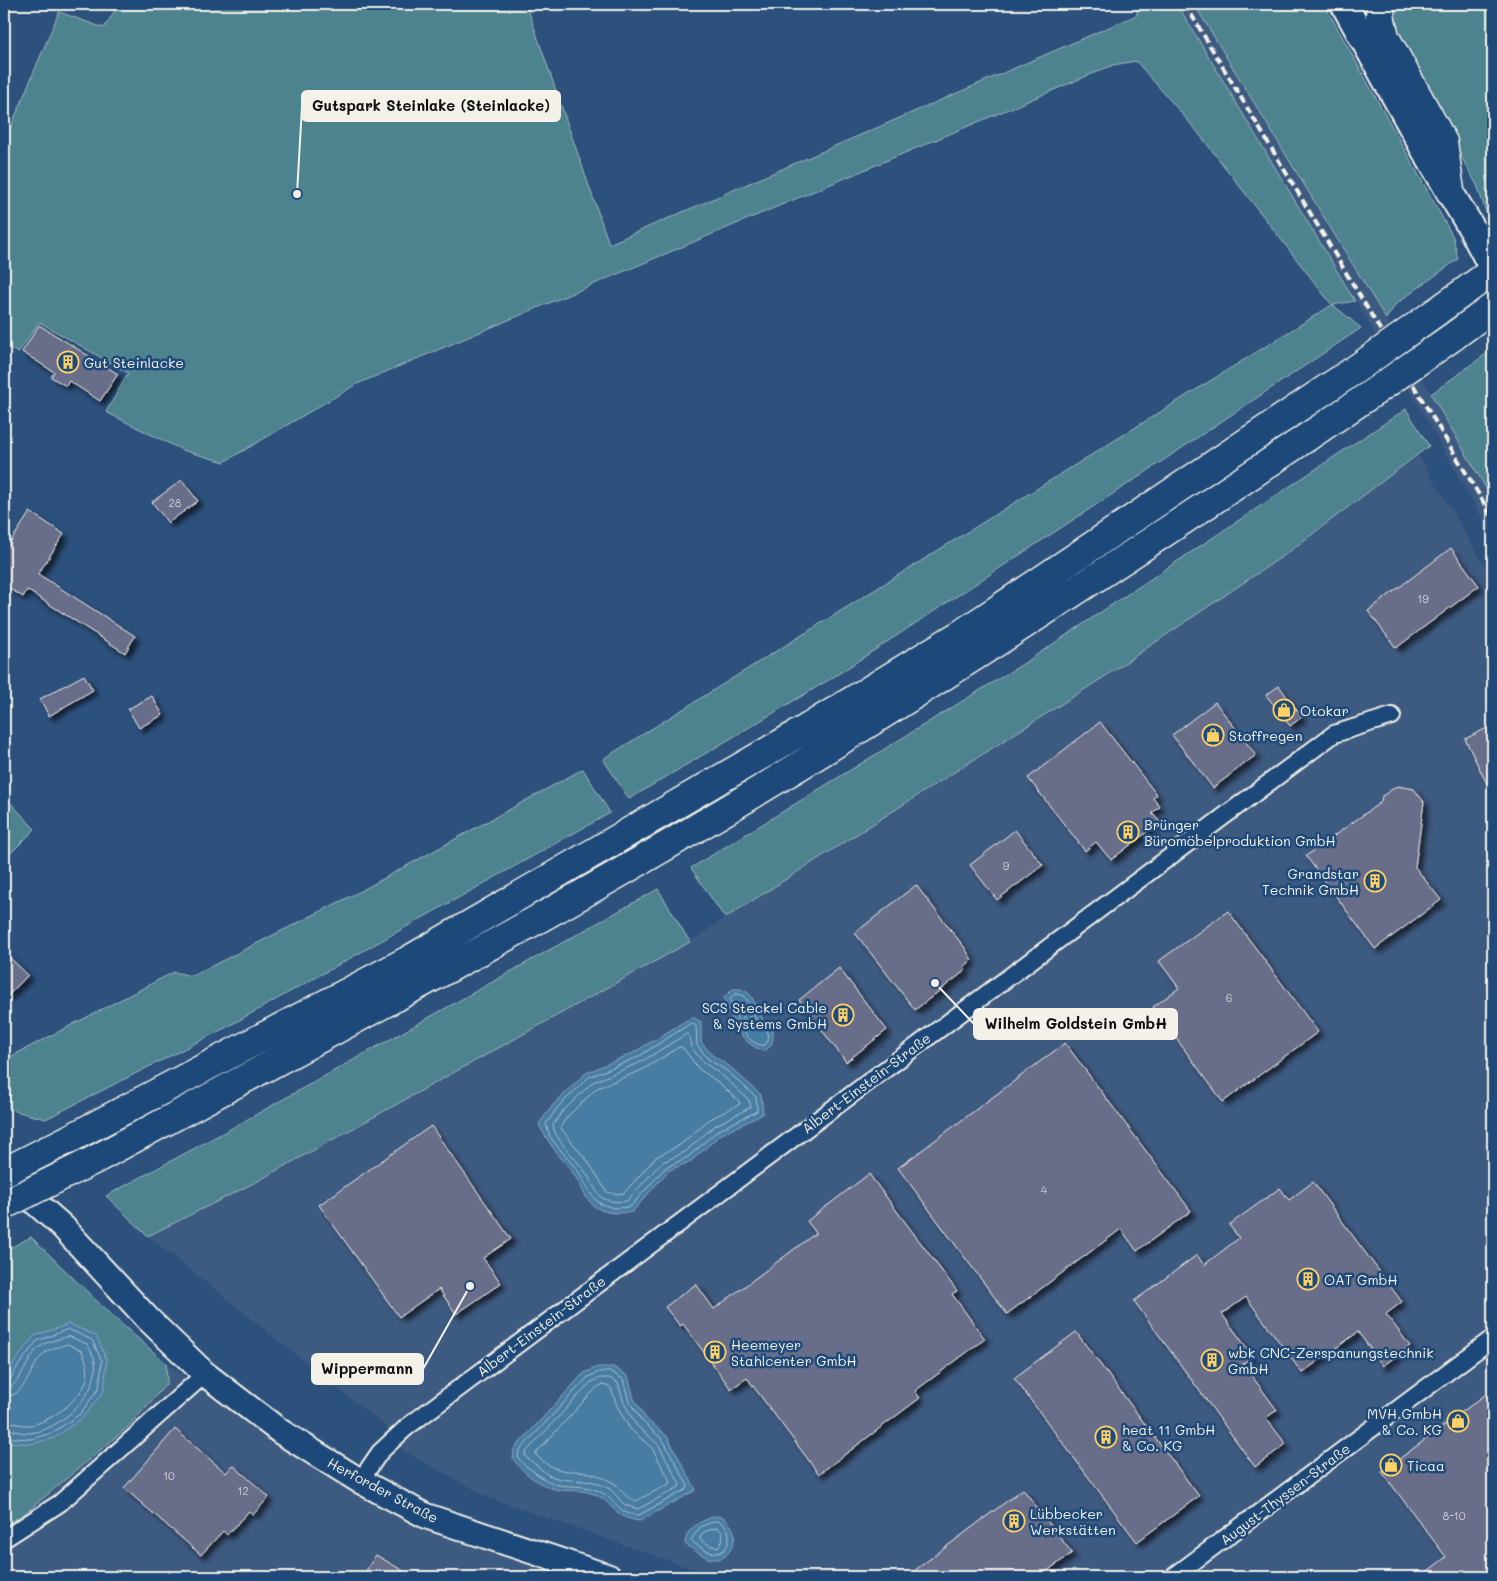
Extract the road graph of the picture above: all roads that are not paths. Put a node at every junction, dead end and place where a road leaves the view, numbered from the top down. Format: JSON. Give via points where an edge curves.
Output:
{"nodes":[{"id":1,"x":1344,"y":4,"type":"edge"},
{"id":2,"x":1381,"y":4,"type":"edge"},
{"id":3,"x":1450,"y":191,"type":"junction"},
{"id":4,"x":1487,"y":275,"type":"edge"},
{"id":5,"x":1491,"y":309,"type":"edge"},
{"id":6,"x":1392,"y":716,"type":"dead end"},
{"id":7,"x":4,"y":1174,"type":"edge"},
{"id":8,"x":4,"y":1205,"type":"edge"},
{"id":9,"x":1493,"y":1338,"type":"edge"},
{"id":10,"x":206,"y":1374,"type":"junction"},
{"id":11,"x":360,"y":1481,"type":"junction"},
{"id":12,"x":4,"y":1539,"type":"edge"},
{"id":13,"x":608,"y":1577,"type":"edge"},
{"id":14,"x":1173,"y":1577,"type":"edge"}],
"edges":[{"from":1,"to":3,"type":"main road"},
{"from":2,"to":3,"type":"highway","via":[[1385,37],[1442,142]]},
{"from":3,"to":4,"type":"main road","via":[[1472,229]]},
{"from":4,"to":7,"type":"highway","bridge":true,"via":[[1359,367],[961,634],[796,735],[407,961]]},
{"from":5,"to":8,"type":"highway","bridge":true,"via":[[1154,541],[831,747],[637,863],[433,979]]},
{"from":6,"to":11,"type":"street","name":"Albert-Einstein-Straße","via":[[1334,734],[407,1427],[380,1452]]},
{"from":7,"to":10,"type":"street","name":"Herforder Straße","via":[[62,1226],[148,1319]]},
{"from":9,"to":14,"type":"street","name":"August-Thyssen-Straße"},
{"from":10,"to":11,"type":"street","name":"Herforder Straße","via":[[281,1432]]},
{"from":10,"to":12,"type":"street","via":[[60,1502]]},
{"from":11,"to":13,"type":"street","name":"Herforder Straße","via":[[426,1516]]}]}
